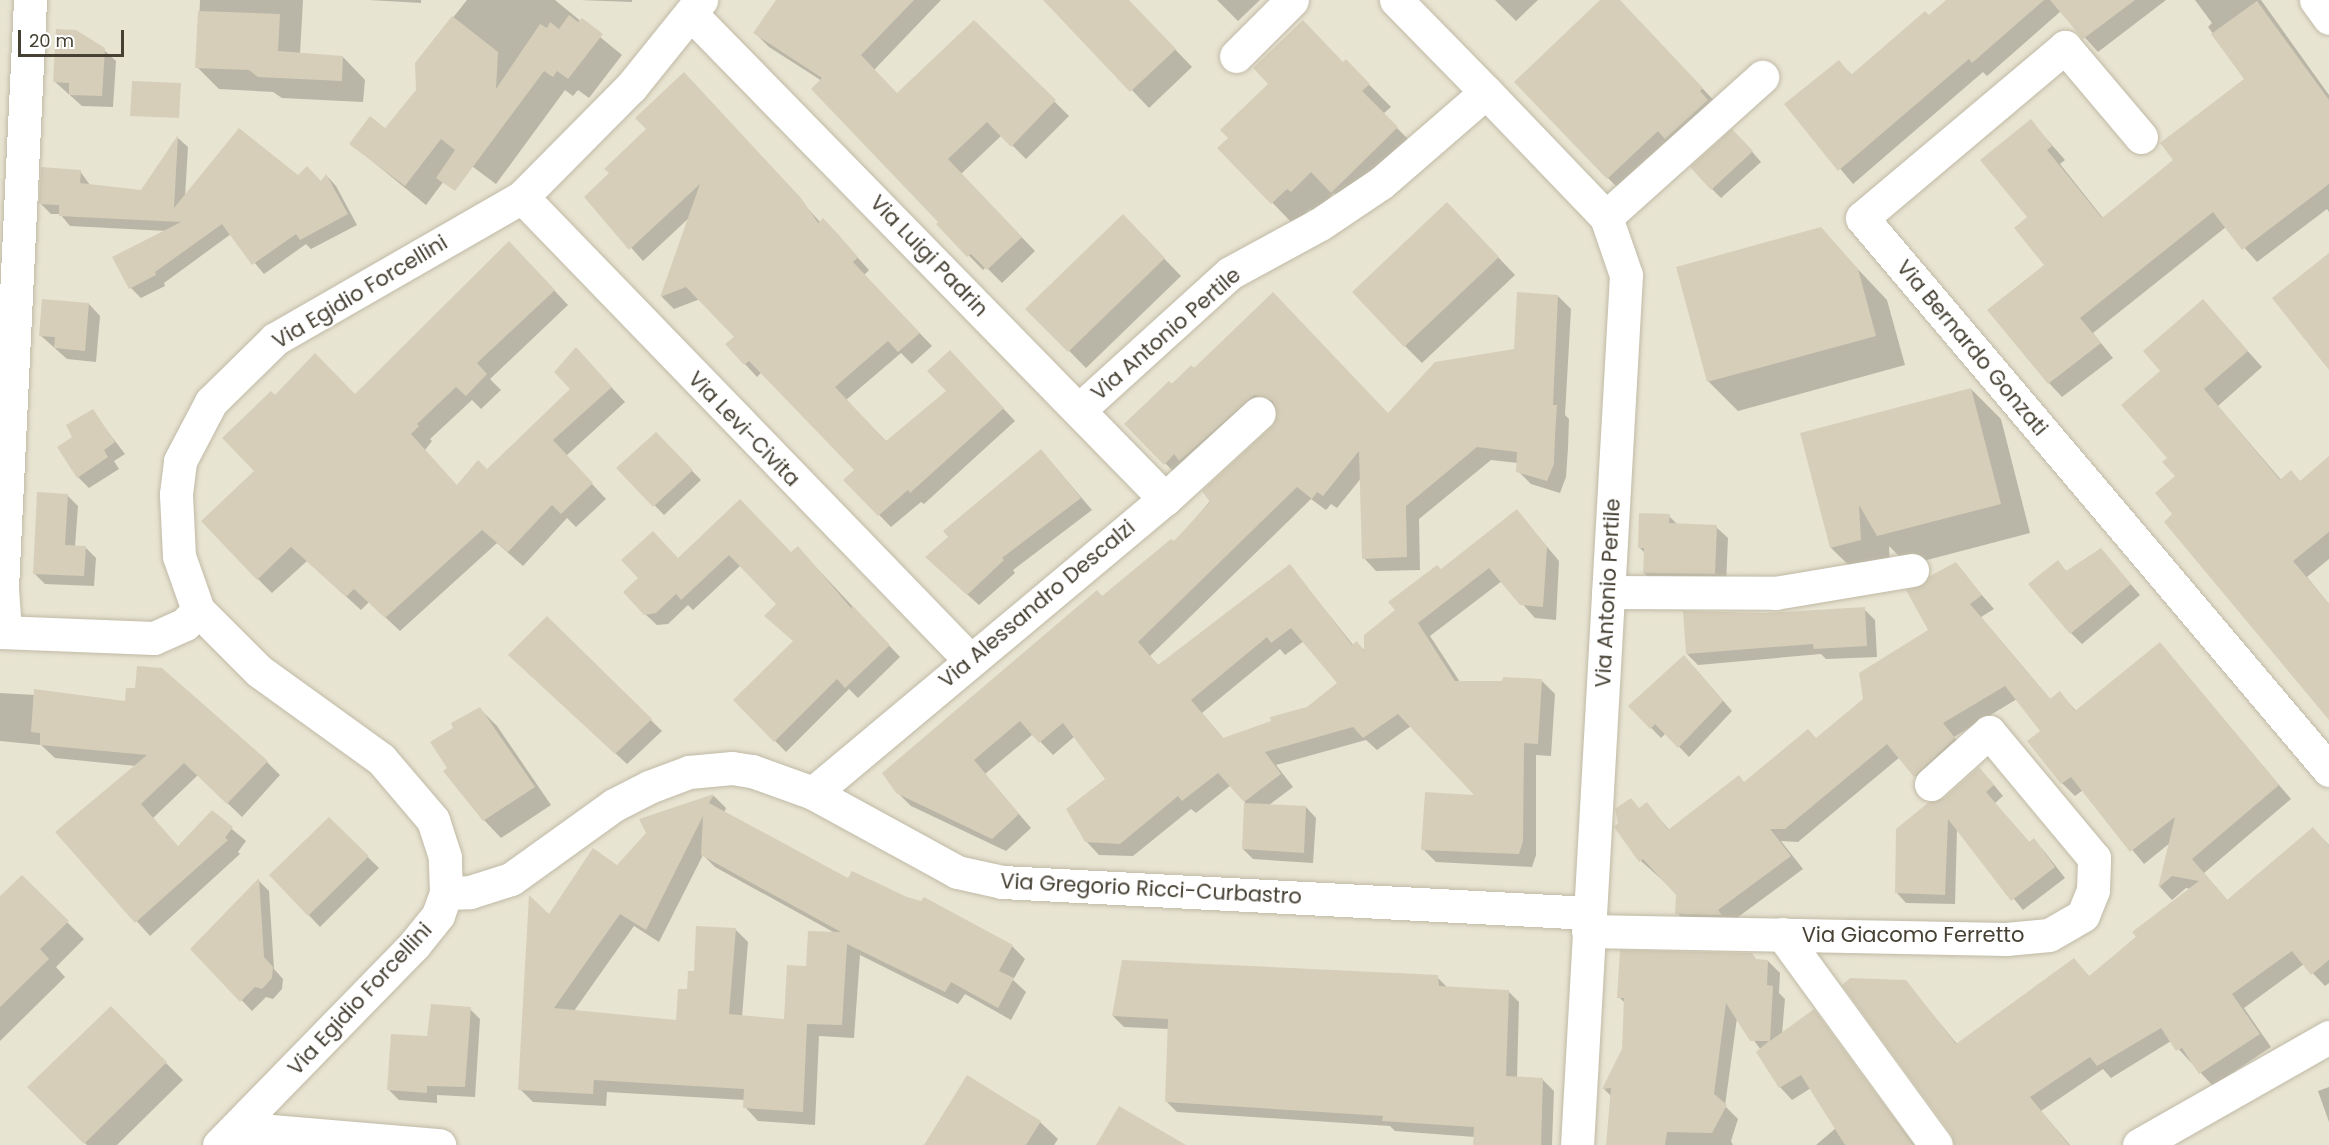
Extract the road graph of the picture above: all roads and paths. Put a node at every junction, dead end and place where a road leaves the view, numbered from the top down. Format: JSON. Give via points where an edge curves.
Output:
{"nodes":[{"id":1,"x":30,"y":0,"type":"edge"},
{"id":2,"x":1292,"y":0,"type":"edge"},
{"id":3,"x":1396,"y":0,"type":"edge"},
{"id":4,"x":2316,"y":0,"type":"edge"},
{"id":5,"x":696,"y":7,"type":"edge"},
{"id":6,"x":2329,"y":18,"type":"edge"},
{"id":7,"x":1236,"y":56,"type":"dead end"},
{"id":8,"x":1762,"y":77,"type":"dead end"},
{"id":9,"x":1486,"y":92,"type":"junction"},
{"id":10,"x":2141,"y":137,"type":"dead end"},
{"id":11,"x":522,"y":197,"type":"junction"},
{"id":12,"x":1606,"y":217,"type":"junction"},
{"id":13,"x":1080,"y":409,"type":"junction"},
{"id":14,"x":1259,"y":413,"type":"dead end"},
{"id":15,"x":1165,"y":499,"type":"junction"},
{"id":16,"x":1912,"y":570,"type":"dead end"},
{"id":17,"x":1608,"y":592,"type":"junction"},
{"id":18,"x":198,"y":610,"type":"junction"},
{"id":19,"x":3,"y":632,"type":"edge"},
{"id":20,"x":969,"y":659,"type":"junction"},
{"id":21,"x":2329,"y":770,"type":"edge"},
{"id":22,"x":1931,"y":784,"type":"dead end"},
{"id":23,"x":813,"y":793,"type":"junction"},
{"id":24,"x":446,"y":892,"type":"junction"},
{"id":25,"x":1589,"y":922,"type":"junction"},
{"id":26,"x":1782,"y":934,"type":"junction"},
{"id":27,"x":2329,"y":1037,"type":"edge"},
{"id":28,"x":228,"y":1137,"type":"edge"},
{"id":29,"x":439,"y":1145,"type":"edge"},
{"id":30,"x":1577,"y":1145,"type":"edge"},
{"id":31,"x":1936,"y":1145,"type":"edge"},
{"id":32,"x":2139,"y":1145,"type":"edge"}],
"edges":[{"from":1,"to":19,"type":"street"},
{"from":2,"to":7,"type":"street"},
{"from":3,"to":9,"type":"street","name":"Via Antonio Pertile"},
{"from":4,"to":6,"type":"street"},
{"from":5,"to":11,"type":"street","name":"Via Egidio Forcellini","via":[[631,87]]},
{"from":5,"to":13,"type":"street","name":"Via Luigi Padrin"},
{"from":8,"to":12,"type":"street"},
{"from":9,"to":12,"type":"street","name":"Via Antonio Pertile"},
{"from":9,"to":13,"type":"street","name":"Via Antonio Pertile","via":[[1380,183],[1320,224],[1230,273]]},
{"from":10,"to":21,"type":"street","name":"Via Bernardo Gonzati","via":[[2065,47],[1862,218]]},
{"from":11,"to":18,"type":"street","name":"Via Egidio Forcellini","via":[[275,339],[211,402],[180,461],[176,494],[179,556]]},
{"from":11,"to":20,"type":"street","name":"Via Levi-Civita"},
{"from":12,"to":17,"type":"street","name":"Via Antonio Pertile","via":[[1626,275]]},
{"from":13,"to":15,"type":"street","name":"Via Luigi Padrin"},
{"from":14,"to":15,"type":"street","name":"Via Alessandro Descalzi"},
{"from":15,"to":20,"type":"street","name":"Via Alessandro Descalzi"},
{"from":16,"to":17,"type":"street","via":[[1774,593]]},
{"from":17,"to":25,"type":"street","name":"Via Antonio Pertile"},
{"from":18,"to":19,"type":"street","via":[[172,632],[154,638]]},
{"from":18,"to":24,"type":"street","name":"Via Egidio Forcellini","via":[[259,671],[381,759],[408,788],[433,820],[445,856]]},
{"from":20,"to":23,"type":"street","name":"Via Alessandro Descalzi"},
{"from":22,"to":26,"type":"street","name":"Via Giacomo Ferretto","via":[[1989,732],[2094,858],[2093,890],[2083,915],[2049,935],[2006,939]]},
{"from":23,"to":24,"type":"street","name":"Via Gregorio Ricci-Curbastro","via":[[753,771],[732,768],[689,772],[614,806],[511,879],[470,892]]},
{"from":23,"to":25,"type":"street","name":"Via Gregorio Ricci-Curbastro","via":[[957,872],[1002,882]]},
{"from":24,"to":28,"type":"street","name":"Via Egidio Forcellini","via":[[438,915],[414,945]]},
{"from":25,"to":26,"type":"street","name":"Via Giacomo Ferretto"},
{"from":25,"to":30,"type":"street","name":"Via Antonio Pertile"},
{"from":26,"to":31,"type":"street"},
{"from":27,"to":32,"type":"street"},
{"from":28,"to":29,"type":"street"}]}
